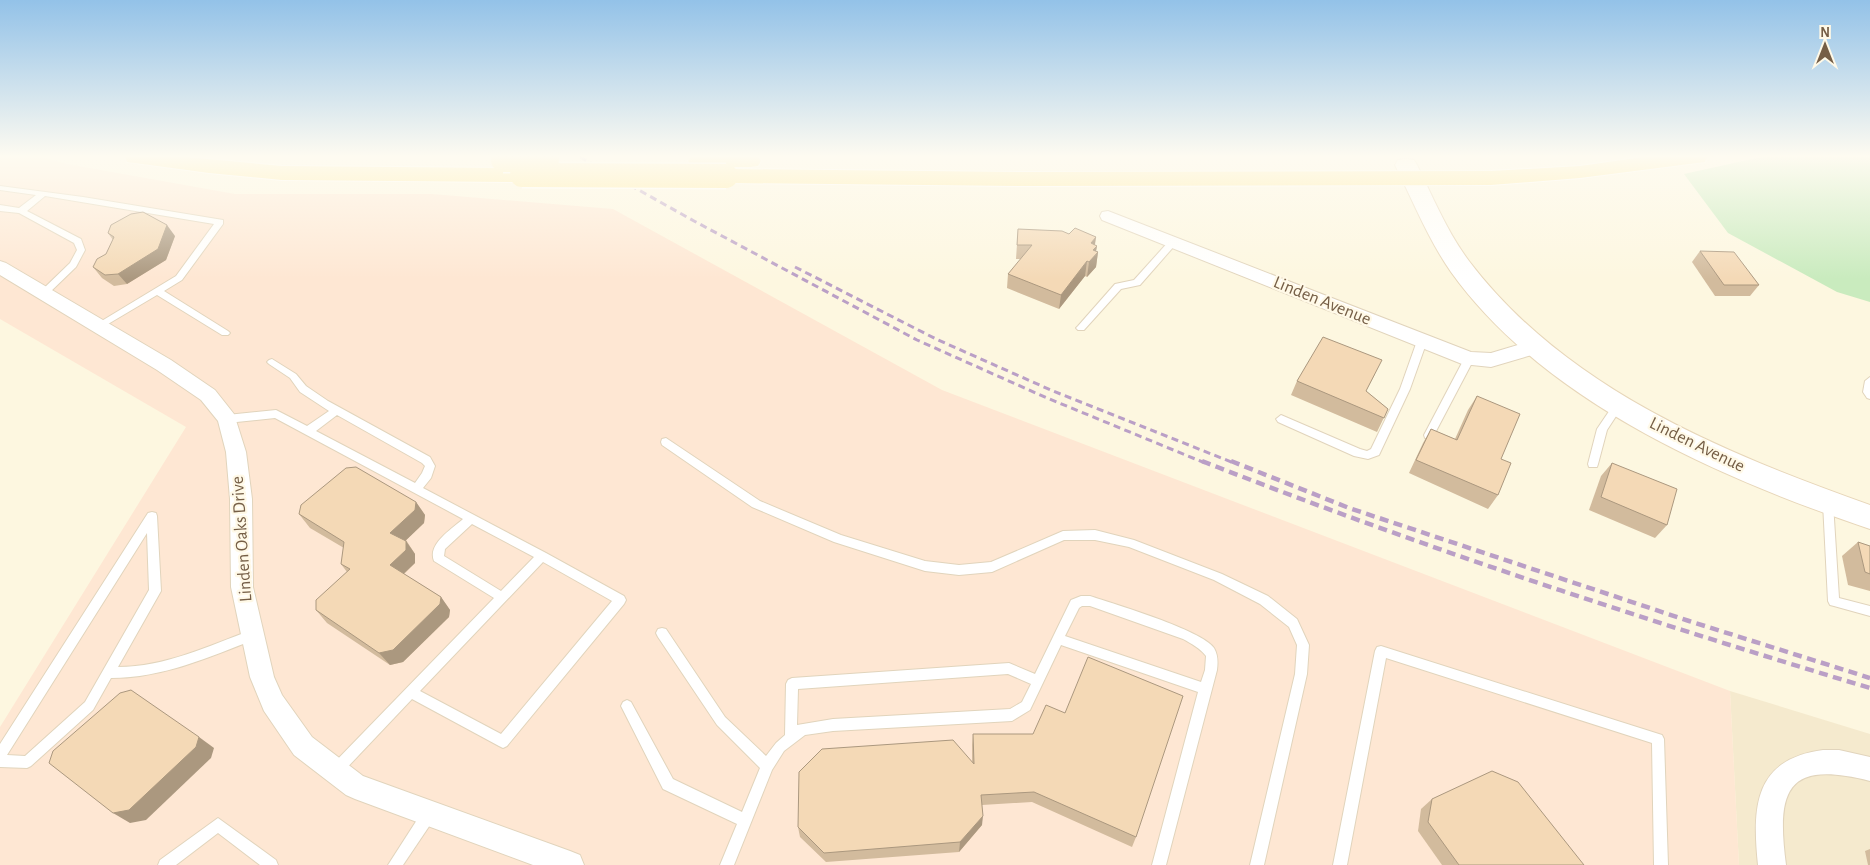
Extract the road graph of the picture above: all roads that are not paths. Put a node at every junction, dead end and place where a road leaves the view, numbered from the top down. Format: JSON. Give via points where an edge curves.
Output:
{"nodes":[{"id":1,"x":39,"y":197,"type":"edge"},
{"id":2,"x":64,"y":197,"type":"edge"},
{"id":3,"x":1422,"y":197,"type":"edge"},
{"id":4,"x":0,"y":208,"type":"edge"},
{"id":5,"x":21,"y":211,"type":"junction"},
{"id":6,"x":1108,"y":216,"type":"dead end"},
{"id":7,"x":1173,"y":242,"type":"junction"},
{"id":8,"x":0,"y":267,"type":"edge"},
{"id":9,"x":157,"y":291,"type":"junction"},
{"id":10,"x":44,"y":293,"type":"junction"},
{"id":11,"x":100,"y":325,"type":"junction"},
{"id":12,"x":1081,"y":328,"type":"dead end"},
{"id":13,"x":225,"y":333,"type":"dead end"},
{"id":14,"x":1422,"y":340,"type":"junction"},
{"id":15,"x":1538,"y":346,"type":"junction"},
{"id":16,"x":1470,"y":359,"type":"junction"},
{"id":17,"x":272,"y":362,"type":"dead end"},
{"id":18,"x":1870,"y":381,"type":"edge"},
{"id":19,"x":1870,"y":395,"type":"edge"},
{"id":20,"x":1619,"y":404,"type":"junction"},
{"id":21,"x":337,"y":410,"type":"junction"},
{"id":22,"x":227,"y":419,"type":"junction"},
{"id":23,"x":1281,"y":419,"type":"dead end"},
{"id":24,"x":308,"y":432,"type":"junction"},
{"id":25,"x":1429,"y":435,"type":"edge"},
{"id":26,"x":666,"y":442,"type":"dead end"},
{"id":27,"x":1593,"y":464,"type":"dead end"},
{"id":28,"x":416,"y":488,"type":"junction"},
{"id":29,"x":1828,"y":502,"type":"junction"},
{"id":30,"x":1870,"y":517,"type":"edge"},
{"id":31,"x":471,"y":518,"type":"junction"},
{"id":32,"x":542,"y":556,"type":"junction"},
{"id":33,"x":502,"y":597,"type":"junction"},
{"id":34,"x":1870,"y":611,"type":"edge"},
{"id":35,"x":662,"y":633,"type":"dead end"},
{"id":36,"x":252,"y":634,"type":"junction"},
{"id":37,"x":1058,"y":639,"type":"junction"},
{"id":38,"x":109,"y":673,"type":"junction"},
{"id":39,"x":1038,"y":680,"type":"junction"},
{"id":40,"x":1205,"y":689,"type":"junction"},
{"id":41,"x":410,"y":692,"type":"junction"},
{"id":42,"x":626,"y":706,"type":"dead end"},
{"id":43,"x":791,"y":738,"type":"junction"},
{"id":44,"x":0,"y":755,"type":"edge"},
{"id":45,"x":0,"y":761,"type":"edge"},
{"id":46,"x":767,"y":766,"type":"junction"},
{"id":47,"x":1870,"y":769,"type":"edge"},
{"id":48,"x":335,"y":770,"type":"junction"},
{"id":49,"x":429,"y":814,"type":"junction"},
{"id":50,"x":744,"y":820,"type":"junction"},
{"id":51,"x":165,"y":865,"type":"edge"},
{"id":52,"x":271,"y":865,"type":"edge"},
{"id":53,"x":395,"y":865,"type":"edge"},
{"id":54,"x":570,"y":865,"type":"edge"},
{"id":55,"x":727,"y":865,"type":"edge"},
{"id":56,"x":1159,"y":865,"type":"edge"},
{"id":57,"x":1257,"y":865,"type":"edge"},
{"id":58,"x":1340,"y":865,"type":"edge"},
{"id":59,"x":1661,"y":865,"type":"edge"},
{"id":60,"x":1772,"y":865,"type":"edge"}],
"edges":[{"from":1,"to":5,"type":"lane"},
{"from":2,"to":9,"type":"lane","via":[[220,222],[179,278]]},
{"from":3,"to":15,"type":"main road","name":"Linden Avenue","via":[[1461,267],[1494,305]]},
{"from":4,"to":5,"type":"lane"},
{"from":5,"to":10,"type":"lane","via":[[78,241],[81,250],[74,265]]},
{"from":6,"to":7,"type":"street","name":"Linden Avenue"},
{"from":7,"to":12,"type":"lane","via":[[1137,283],[1118,286]]},
{"from":7,"to":14,"type":"street","name":"Linden Avenue"},
{"from":8,"to":10,"type":"street","name":"Linden Oaks Drive"},
{"from":9,"to":11,"type":"lane"},
{"from":9,"to":13,"type":"lane"},
{"from":10,"to":11,"type":"street","name":"Linden Oaks Drive"},
{"from":11,"to":22,"type":"street","name":"Linden Oaks Drive","via":[[208,395]]},
{"from":14,"to":16,"type":"street","name":"Linden Avenue"},
{"from":14,"to":23,"type":"lane","via":[[1405,389],[1375,452],[1368,455],[1358,453]]},
{"from":15,"to":16,"type":"street","name":"Linden Avenue","via":[[1491,360]]},
{"from":15,"to":20,"type":"main road","name":"Linden Avenue"},
{"from":16,"to":25,"type":"lane"},
{"from":17,"to":21,"type":"lane","via":[[293,376],[303,389]]},
{"from":18,"to":19,"type":"lane"},
{"from":20,"to":27,"type":"lane","via":[[1602,429]]},
{"from":20,"to":29,"type":"main road","name":"Linden Avenue","via":[[1710,453]]},
{"from":21,"to":24,"type":"lane"},
{"from":21,"to":28,"type":"lane","via":[[426,460],[430,466]]},
{"from":22,"to":24,"type":"lane","via":[[276,414]]},
{"from":22,"to":36,"type":"street","name":"Linden Oaks Drive","via":[[236,452],[241,499],[242,587]]},
{"from":24,"to":28,"type":"lane"},
{"from":26,"to":57,"type":"lane","via":[[756,504],[838,539],[925,566],[959,570],[992,567],[1062,536],[1095,535],[1130,543],[1218,577],[1264,600],[1293,623],[1303,645],[1301,674]]},
{"from":28,"to":31,"type":"lane"},
{"from":29,"to":30,"type":"main road","name":"Linden Avenue"},
{"from":29,"to":34,"type":"lane","via":[[1834,601]]},
{"from":31,"to":32,"type":"lane"},
{"from":31,"to":33,"type":"lane","via":[[441,546],[438,558]]},
{"from":32,"to":33,"type":"lane"},
{"from":32,"to":41,"type":"lane","via":[[620,600],[503,742]]},
{"from":33,"to":41,"type":"lane"},
{"from":35,"to":46,"type":"lane","via":[[721,721]]},
{"from":36,"to":38,"type":"lane","via":[[196,657],[124,674]]},
{"from":36,"to":48,"type":"street","name":"Linden Oaks Drive","via":[[262,677],[273,703],[302,746]]},
{"from":37,"to":39,"type":"lane"},
{"from":37,"to":40,"type":"lane"},
{"from":37,"to":40,"type":"lane","via":[[1076,604],[1086,600],[1108,607],[1187,634],[1208,648],[1213,666]]},
{"from":38,"to":44,"type":"lane","via":[[155,591],[152,516]]},
{"from":38,"to":45,"type":"lane","via":[[90,706],[27,762]]},
{"from":39,"to":43,"type":"lane","via":[[1026,706],[1012,715],[833,725],[802,729]]},
{"from":39,"to":43,"type":"lane","via":[[1009,668],[792,684]]},
{"from":40,"to":56,"type":"lane"},
{"from":41,"to":48,"type":"lane"},
{"from":42,"to":50,"type":"lane","via":[[668,784]]},
{"from":43,"to":46,"type":"lane"},
{"from":46,"to":50,"type":"lane"},
{"from":47,"to":60,"type":"street","via":[[1832,761],[1809,763],[1791,771],[1777,786],[1770,808]]},
{"from":48,"to":49,"type":"street","name":"Linden Oaks Drive","via":[[356,786]]},
{"from":49,"to":53,"type":"lane"},
{"from":49,"to":54,"type":"street","name":"Linden Oaks Drive"},
{"from":50,"to":55,"type":"lane"},
{"from":51,"to":52,"type":"lane","via":[[218,825]]},
{"from":58,"to":59,"type":"lane","via":[[1381,651],[1658,739]]}]}
